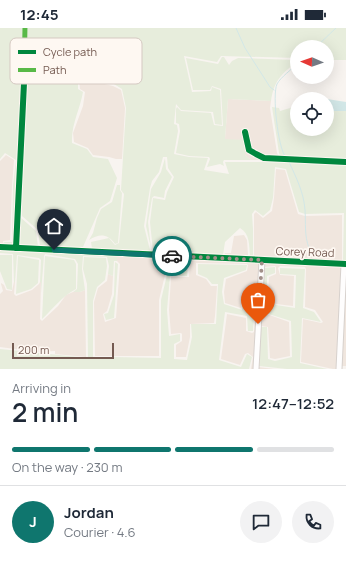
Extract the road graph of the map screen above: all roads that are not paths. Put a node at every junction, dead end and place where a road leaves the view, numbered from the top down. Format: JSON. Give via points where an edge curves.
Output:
{"nodes":[{"id":1,"x":24,"y":84,"type":"edge"},
{"id":2,"x":245,"y":132,"type":"dead end"},
{"id":3,"x":346,"y":162,"type":"edge"},
{"id":4,"x":0,"y":247,"type":"edge"},
{"id":5,"x":16,"y":248,"type":"junction"},
{"id":6,"x":262,"y":260,"type":"junction"},
{"id":7,"x":345,"y":264,"type":"edge"},
{"id":8,"x":256,"y":369,"type":"edge"},
{"id":9,"x":339,"y":369,"type":"edge"}],
"edges":[{"from":1,"to":5,"type":"street"},
{"from":2,"to":3,"type":"street","via":[[249,150],[264,158]]},
{"from":4,"to":5,"type":"street","name":"Corey Road"},
{"from":5,"to":6,"type":"street","name":"Corey Road"},
{"from":6,"to":7,"type":"street","name":"Corey Road"},
{"from":6,"to":8,"type":"street"},
{"from":7,"to":9,"type":"street"}]}
